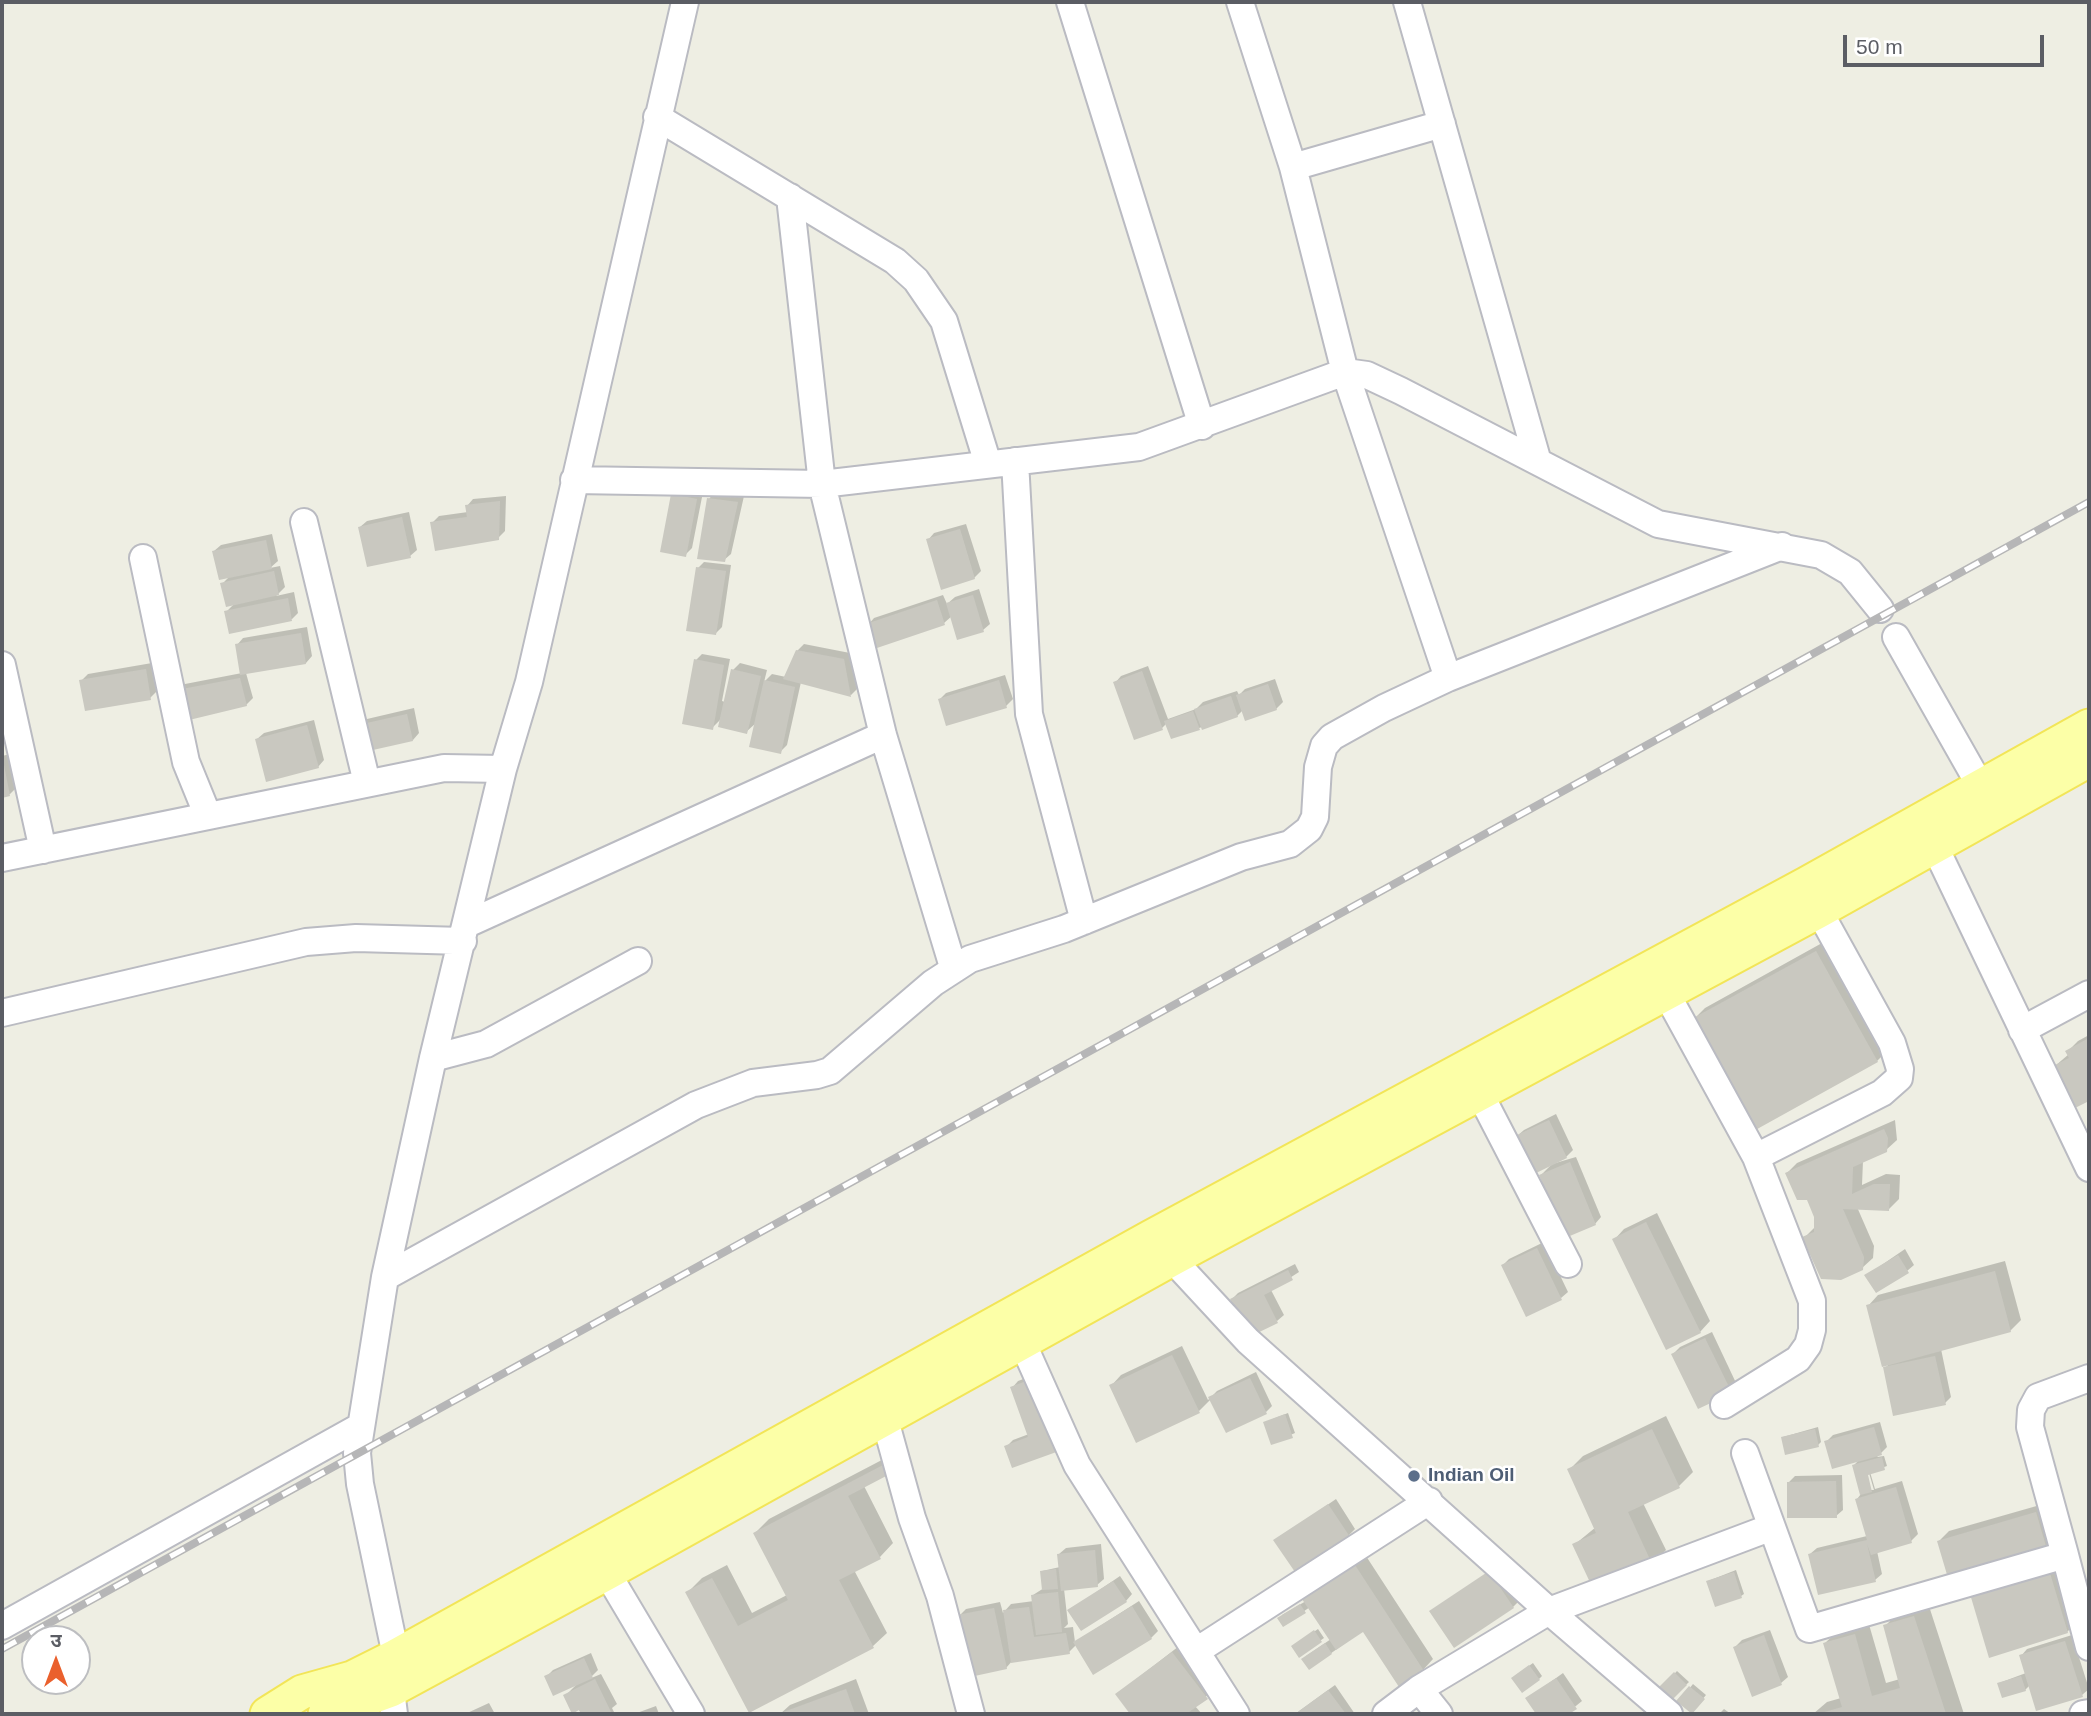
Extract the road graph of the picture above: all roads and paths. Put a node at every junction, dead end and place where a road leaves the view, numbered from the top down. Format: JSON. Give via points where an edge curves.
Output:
{"nodes":[{"id":1,"x":685,"y":2,"type":"edge"},
{"id":2,"x":1070,"y":2,"type":"edge"},
{"id":3,"x":1240,"y":2,"type":"edge"},
{"id":4,"x":1407,"y":2,"type":"edge"},
{"id":5,"x":657,"y":117,"type":"junction"},
{"id":6,"x":1442,"y":124,"type":"junction"},
{"id":7,"x":1293,"y":167,"type":"junction"},
{"id":8,"x":790,"y":197,"type":"junction"},
{"id":9,"x":1345,"y":372,"type":"junction"},
{"id":10,"x":1202,"y":426,"type":"junction"},
{"id":11,"x":1015,"y":461,"type":"junction"},
{"id":12,"x":1538,"y":462,"type":"junction"},
{"id":13,"x":988,"y":464,"type":"junction"},
{"id":14,"x":574,"y":480,"type":"junction"},
{"id":15,"x":822,"y":484,"type":"junction"},
{"id":16,"x":304,"y":522,"type":"dead end"},
{"id":17,"x":1782,"y":546,"type":"junction"},
{"id":18,"x":143,"y":558,"type":"dead end"},
{"id":19,"x":1880,"y":609,"type":"dead end"},
{"id":20,"x":1896,"y":637,"type":"dead end"},
{"id":21,"x":2,"y":665,"type":"edge"},
{"id":22,"x":1448,"y":678,"type":"junction"},
{"id":23,"x":2089,"y":726,"type":"edge"},
{"id":24,"x":883,"y":735,"type":"junction"},
{"id":25,"x":2089,"y":760,"type":"edge"},
{"id":26,"x":503,"y":769,"type":"junction"},
{"id":27,"x":367,"y":783,"type":"junction"},
{"id":28,"x":1980,"y":787,"type":"junction"},
{"id":29,"x":208,"y":816,"type":"junction"},
{"id":30,"x":1934,"y":845,"type":"junction"},
{"id":31,"x":43,"y":850,"type":"junction"},
{"id":32,"x":2,"y":858,"type":"edge"},
{"id":33,"x":1819,"y":911,"type":"junction"},
{"id":34,"x":1084,"y":921,"type":"junction"},
{"id":35,"x":465,"y":932,"type":"junction"},
{"id":36,"x":638,"y":961,"type":"dead end"},
{"id":37,"x":953,"y":967,"type":"junction"},
{"id":38,"x":1665,"y":993,"type":"junction"},
{"id":39,"x":2089,"y":994,"type":"edge"},
{"id":40,"x":2,"y":1013,"type":"edge"},
{"id":41,"x":2022,"y":1030,"type":"junction"},
{"id":42,"x":433,"y":1058,"type":"junction"},
{"id":43,"x":1480,"y":1094,"type":"junction"},
{"id":44,"x":2082,"y":1134,"type":"edge"},
{"id":45,"x":1756,"y":1157,"type":"junction"},
{"id":46,"x":2089,"y":1168,"type":"edge"},
{"id":47,"x":1172,"y":1259,"type":"junction"},
{"id":48,"x":1568,"y":1264,"type":"dead end"},
{"id":49,"x":385,"y":1277,"type":"junction"},
{"id":50,"x":1023,"y":1344,"type":"junction"},
{"id":51,"x":2089,"y":1378,"type":"edge"},
{"id":52,"x":1724,"y":1405,"type":"dead end"},
{"id":53,"x":885,"y":1420,"type":"junction"},
{"id":54,"x":361,"y":1426,"type":"junction"},
{"id":55,"x":1745,"y":1453,"type":"dead end"},
{"id":56,"x":1429,"y":1501,"type":"junction"},
{"id":57,"x":1772,"y":1527,"type":"junction"},
{"id":58,"x":2065,"y":1555,"type":"junction"},
{"id":59,"x":607,"y":1573,"type":"junction"},
{"id":60,"x":1549,"y":1611,"type":"junction"},
{"id":61,"x":2,"y":1626,"type":"edge"},
{"id":62,"x":2089,"y":1647,"type":"edge"},
{"id":63,"x":1198,"y":1650,"type":"junction"},
{"id":64,"x":396,"y":1656,"type":"junction"},
{"id":65,"x":1419,"y":1689,"type":"junction"},
{"id":66,"x":392,"y":1702,"type":"edge"},
{"id":67,"x":311,"y":1707,"type":"edge"},
{"id":68,"x":2089,"y":1713,"type":"edge"},
{"id":69,"x":267,"y":1714,"type":"edge"},
{"id":70,"x":691,"y":1714,"type":"edge"},
{"id":71,"x":971,"y":1714,"type":"edge"},
{"id":72,"x":1236,"y":1714,"type":"edge"},
{"id":73,"x":1386,"y":1714,"type":"edge"},
{"id":74,"x":1439,"y":1714,"type":"edge"},
{"id":75,"x":1669,"y":1714,"type":"edge"},
{"id":76,"x":2083,"y":1714,"type":"edge"}],
"edges":[{"from":1,"to":5,"type":"street"},
{"from":2,"to":10,"type":"street"},
{"from":3,"to":7,"type":"street"},
{"from":4,"to":6,"type":"street"},
{"from":5,"to":8,"type":"street"},
{"from":5,"to":14,"type":"street"},
{"from":6,"to":7,"type":"street"},
{"from":6,"to":12,"type":"street"},
{"from":7,"to":9,"type":"street"},
{"from":8,"to":13,"type":"street","via":[[895,261],[931,299],[944,321]]},
{"from":8,"to":15,"type":"street"},
{"from":9,"to":10,"type":"street"},
{"from":9,"to":12,"type":"street","via":[[1367,375]]},
{"from":9,"to":22,"type":"street"},
{"from":10,"to":11,"type":"street","via":[[1139,447]]},
{"from":11,"to":13,"type":"street"},
{"from":11,"to":34,"type":"street","via":[[1029,714]]},
{"from":12,"to":17,"type":"street","via":[[1658,524]]},
{"from":13,"to":15,"type":"street"},
{"from":14,"to":15,"type":"street"},
{"from":14,"to":26,"type":"street","via":[[529,682]]},
{"from":15,"to":24,"type":"street"},
{"from":16,"to":27,"type":"street"},
{"from":17,"to":19,"type":"street","via":[[1821,555],[1843,566]]},
{"from":17,"to":22,"type":"street"},
{"from":18,"to":29,"type":"street","via":[[186,762]]},
{"from":20,"to":28,"type":"street"},
{"from":21,"to":31,"type":"street"},
{"from":22,"to":34,"type":"street","via":[[1332,737],[1318,767],[1315,817],[1299,839],[1241,857]]},
{"from":23,"to":28,"type":"main road"},
{"from":24,"to":35,"type":"street"},
{"from":24,"to":37,"type":"street"},
{"from":25,"to":30,"type":"main road"},
{"from":26,"to":27,"type":"street","via":[[444,768]]},
{"from":26,"to":35,"type":"street"},
{"from":27,"to":29,"type":"street"},
{"from":28,"to":64,"type":"main road","via":[[1151,1237]]},
{"from":29,"to":31,"type":"street"},
{"from":30,"to":33,"type":"main road"},
{"from":30,"to":41,"type":"street"},
{"from":31,"to":32,"type":"street"},
{"from":33,"to":38,"type":"main road"},
{"from":33,"to":45,"type":"street","via":[[1892,1043],[1899,1078],[1882,1093]]},
{"from":34,"to":37,"type":"street"},
{"from":35,"to":40,"type":"street","via":[[306,942]]},
{"from":35,"to":42,"type":"street"},
{"from":36,"to":42,"type":"street","via":[[486,1044]]},
{"from":37,"to":49,"type":"street","via":[[830,1071],[753,1083],[695,1105]]},
{"from":38,"to":43,"type":"main road"},
{"from":38,"to":45,"type":"street"},
{"from":39,"to":41,"type":"street"},
{"from":41,"to":44,"type":"street"},
{"from":42,"to":49,"type":"street"},
{"from":43,"to":47,"type":"main road"},
{"from":43,"to":48,"type":"street"},
{"from":44,"to":46,"type":"street"},
{"from":45,"to":52,"type":"street","via":[[1812,1301],[1812,1329],[1808,1345],[1797,1359]]},
{"from":47,"to":50,"type":"main road"},
{"from":47,"to":56,"type":"street","via":[[1248,1341]]},
{"from":49,"to":54,"type":"street"},
{"from":50,"to":53,"type":"main road"},
{"from":50,"to":63,"type":"street","via":[[1077,1465]]},
{"from":51,"to":58,"type":"street","via":[[2038,1396],[2031,1410],[2030,1427]]},
{"from":53,"to":59,"type":"main road"},
{"from":53,"to":71,"type":"street"},
{"from":54,"to":61,"type":"street"},
{"from":54,"to":64,"type":"street","via":[[357,1453],[360,1484]]},
{"from":55,"to":57,"type":"street"},
{"from":56,"to":60,"type":"street"},
{"from":56,"to":63,"type":"street"},
{"from":57,"to":58,"type":"street","via":[[1809,1629]]},
{"from":57,"to":60,"type":"street"},
{"from":58,"to":62,"type":"street"},
{"from":59,"to":66,"type":"main road"},
{"from":59,"to":70,"type":"street"},
{"from":60,"to":65,"type":"street"},
{"from":60,"to":75,"type":"street"},
{"from":63,"to":72,"type":"street"},
{"from":64,"to":67,"type":"main road","via":[[352,1678]]},
{"from":65,"to":73,"type":"street"},
{"from":65,"to":74,"type":"street"},
{"from":66,"to":67,"type":"main road"},
{"from":67,"to":69,"type":"main road"},
{"from":68,"to":76,"type":"street"}]}
